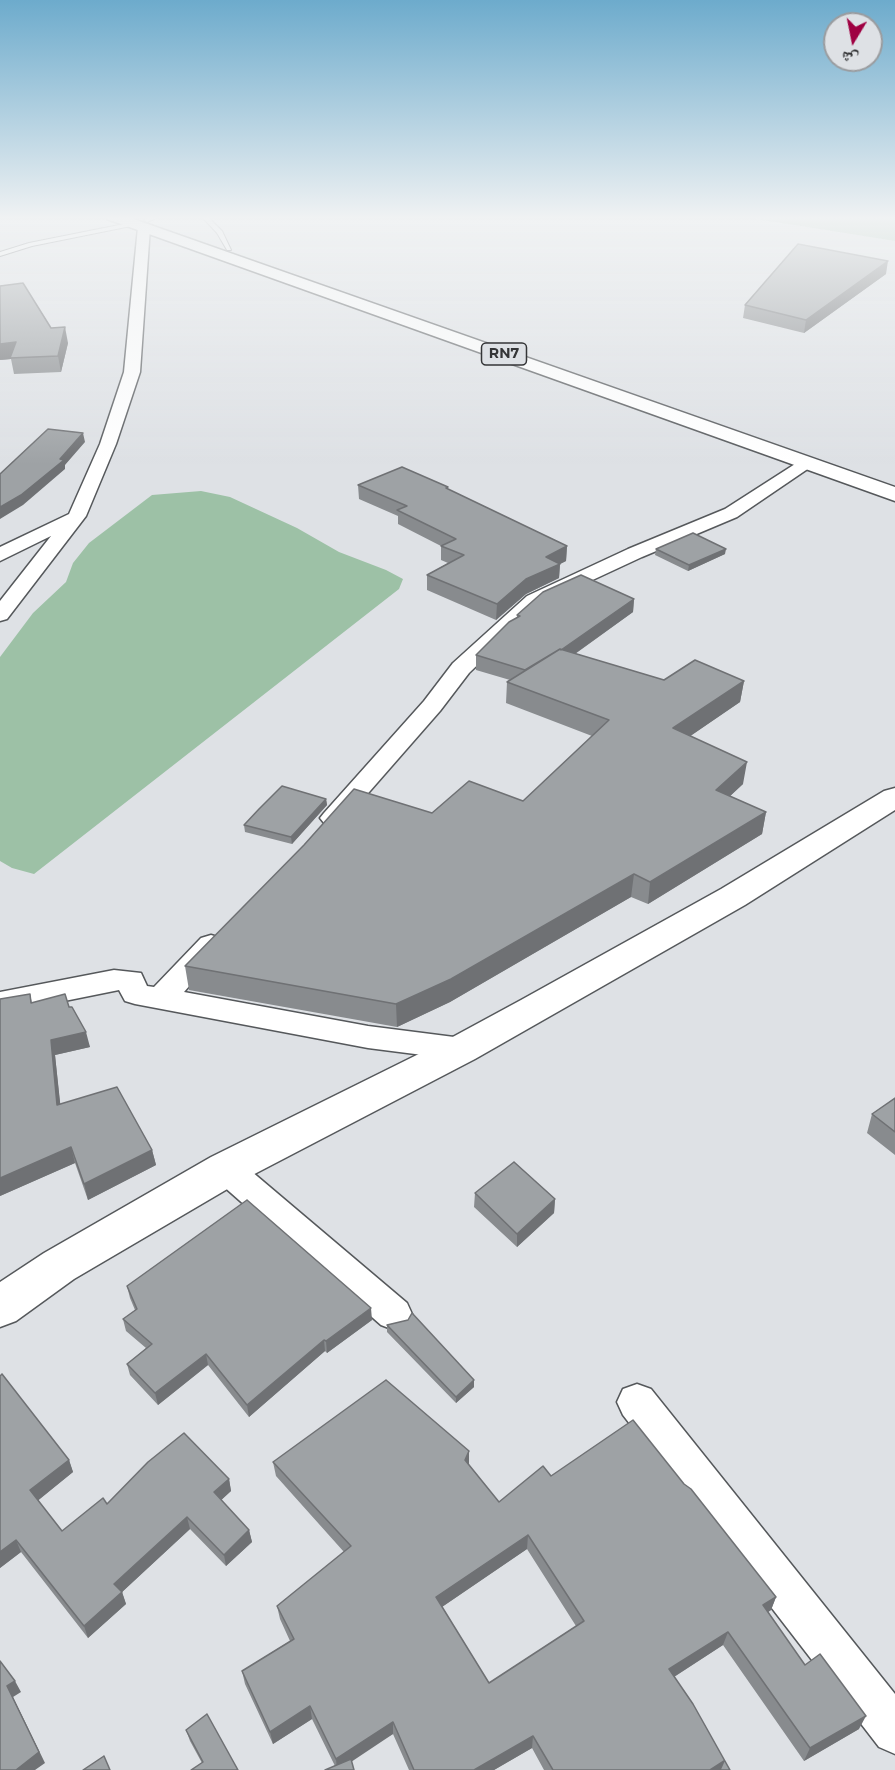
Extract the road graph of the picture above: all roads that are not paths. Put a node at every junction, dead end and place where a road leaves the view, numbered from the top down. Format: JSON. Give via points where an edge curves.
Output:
{"nodes":[{"id":1,"x":140,"y":299,"type":"edge"},
{"id":2,"x":359,"y":299,"type":"edge"},
{"id":3,"x":371,"y":299,"type":"edge"},
{"id":4,"x":806,"y":462,"type":"junction"},
{"id":5,"x":895,"y":481,"type":"edge"},
{"id":6,"x":895,"y":494,"type":"edge"},
{"id":7,"x":77,"y":516,"type":"junction"},
{"id":8,"x":0,"y":555,"type":"edge"},
{"id":9,"x":0,"y":615,"type":"edge"},
{"id":10,"x":895,"y":797,"type":"edge"},
{"id":11,"x":318,"y":834,"type":"edge"},
{"id":12,"x":226,"y":930,"type":"edge"},
{"id":13,"x":162,"y":997,"type":"junction"},
{"id":14,"x":0,"y":1003,"type":"edge"},
{"id":15,"x":462,"y":1049,"type":"junction"},
{"id":16,"x":226,"y":1169,"type":"junction"},
{"id":17,"x":0,"y":1307,"type":"edge"},
{"id":18,"x":394,"y":1314,"type":"dead end"},
{"id":19,"x":637,"y":1402,"type":"dead end"},
{"id":20,"x":895,"y":1731,"type":"edge"}],
"edges":[{"from":1,"to":7,"type":"street","via":[[132,372],[94,480]]},
{"from":2,"to":4,"type":"main road","number":"RN7"},
{"from":3,"to":5,"type":"main road","number":"RN7"},
{"from":4,"to":6,"type":"main road","number":"RN7"},
{"from":4,"to":11,"type":"street","via":[[731,513],[534,600],[460,668],[432,706]]},
{"from":7,"to":8,"type":"street"},
{"from":7,"to":9,"type":"street"},
{"from":10,"to":15,"type":"main road","via":[[733,897]]},
{"from":12,"to":13,"type":"street"},
{"from":13,"to":14,"type":"street","via":[[135,994],[131,980],[114,980]]},
{"from":13,"to":15,"type":"street","via":[[368,1037]]},
{"from":15,"to":16,"type":"main road"},
{"from":16,"to":17,"type":"main road","via":[[59,1266]]},
{"from":16,"to":18,"type":"street"},
{"from":19,"to":20,"type":"street"}]}
